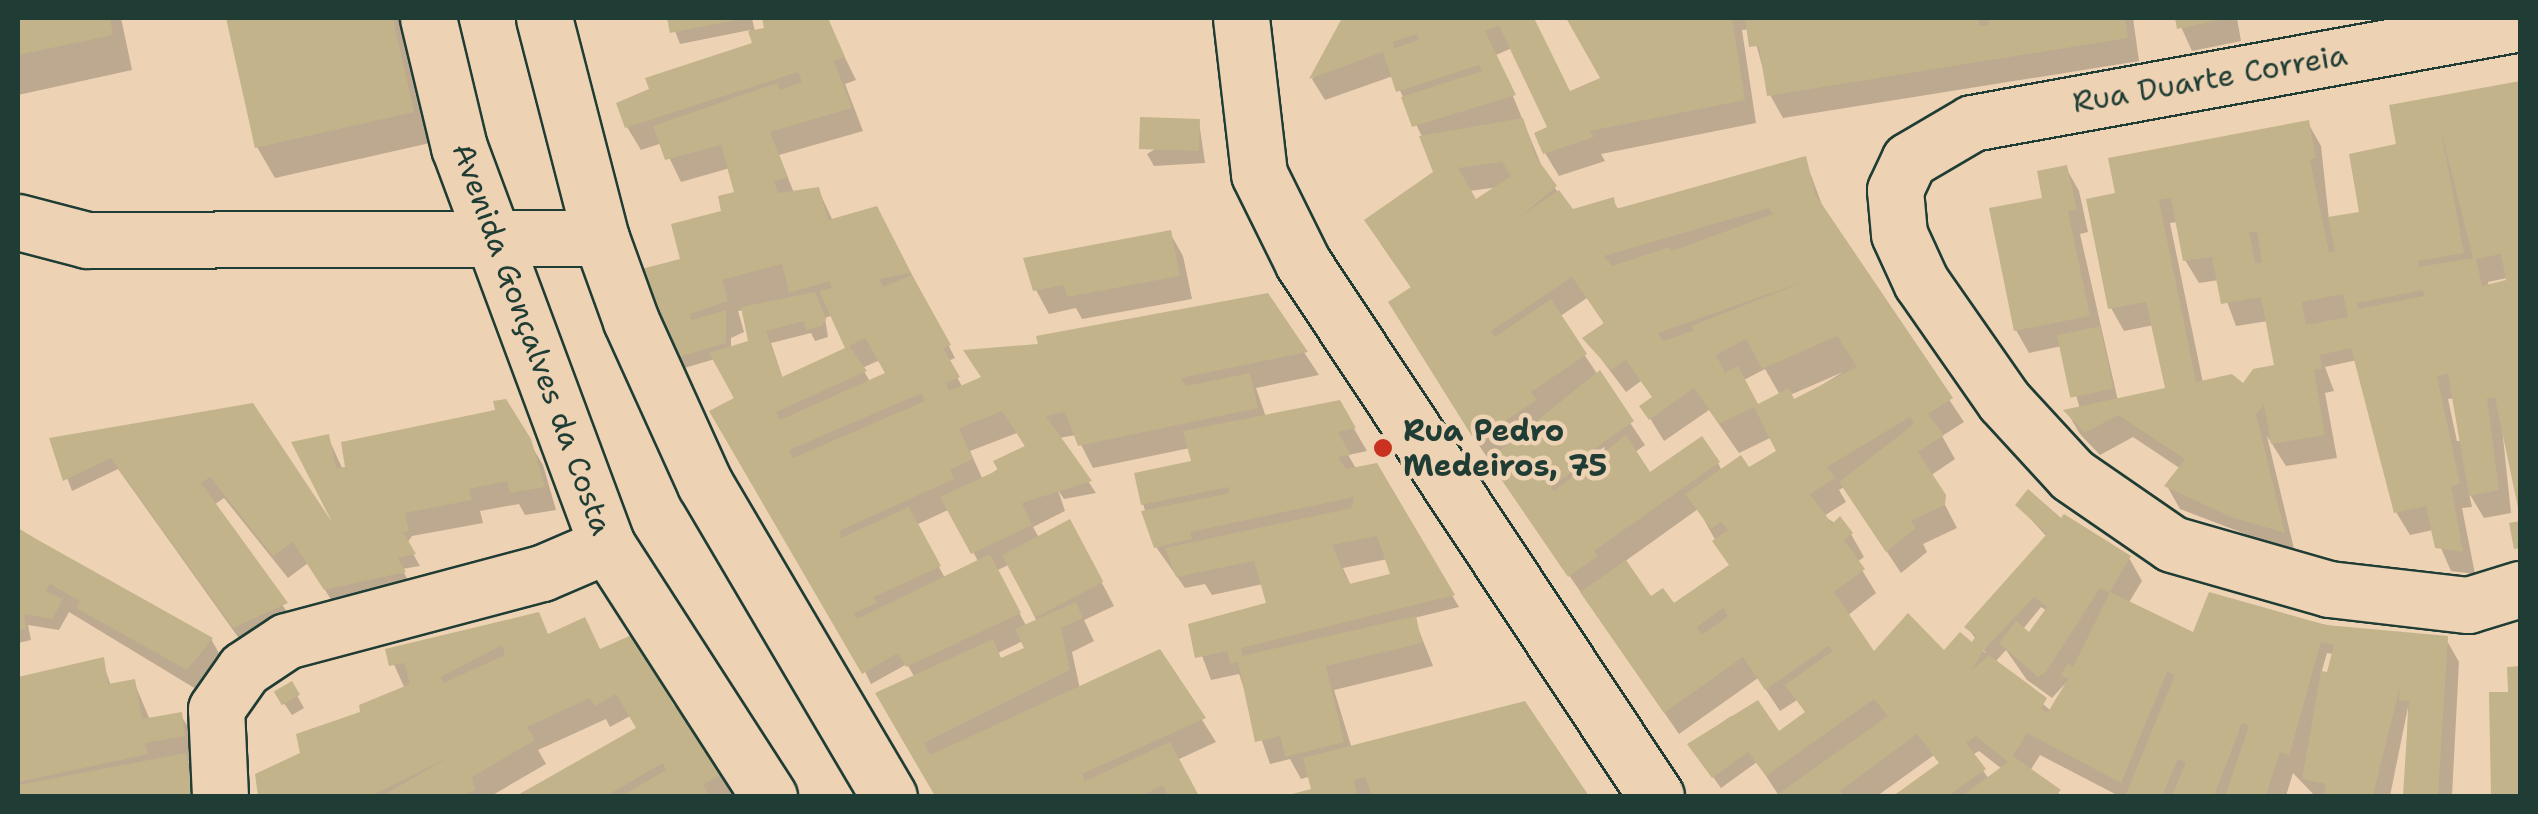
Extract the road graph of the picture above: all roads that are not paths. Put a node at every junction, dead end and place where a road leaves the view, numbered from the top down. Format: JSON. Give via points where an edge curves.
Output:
{"nodes":[{"id":1,"x":428,"y":18,"type":"edge"},
{"id":2,"x":544,"y":18,"type":"edge"},
{"id":3,"x":1241,"y":18,"type":"edge"},
{"id":4,"x":2520,"y":22,"type":"edge"},
{"id":5,"x":2340,"y":36,"type":"edge"},
{"id":6,"x":18,"y":222,"type":"edge"},
{"id":7,"x":601,"y":238,"type":"junction"},
{"id":8,"x":493,"y":239,"type":"junction"},
{"id":9,"x":607,"y":545,"type":"junction"},
{"id":10,"x":2520,"y":588,"type":"edge"},
{"id":11,"x":220,"y":796,"type":"edge"},
{"id":12,"x":768,"y":796,"type":"edge"},
{"id":13,"x":889,"y":796,"type":"edge"},
{"id":14,"x":1656,"y":796,"type":"edge"}],
"edges":[{"from":1,"to":8,"type":"street","name":"Avenida Gonçalves da Costa","via":[[459,147]]},
{"from":2,"to":7,"type":"street"},
{"from":3,"to":14,"type":"street","via":[[1259,174],[1303,264]]},
{"from":4,"to":5,"type":"street","name":"Rua Duarte Correia"},
{"from":5,"to":10,"type":"street","name":"Rua Duarte Correia","via":[[1972,123],[1909,160],[1896,190],[1898,234],[1921,282],[2004,400],[2086,485],[2172,544],[2329,589],[2468,605]]},
{"from":6,"to":8,"type":"street","via":[[87,240]]},
{"from":7,"to":8,"type":"street"},
{"from":7,"to":13,"type":"street","via":[[705,484]]},
{"from":8,"to":9,"type":"street","name":"Avenida Gonçalves da Costa"},
{"from":9,"to":11,"type":"street","via":[[542,573],[286,641],[244,669],[216,709]]},
{"from":9,"to":12,"type":"street","name":"Avenida Gonçalves da Costa"}]}
